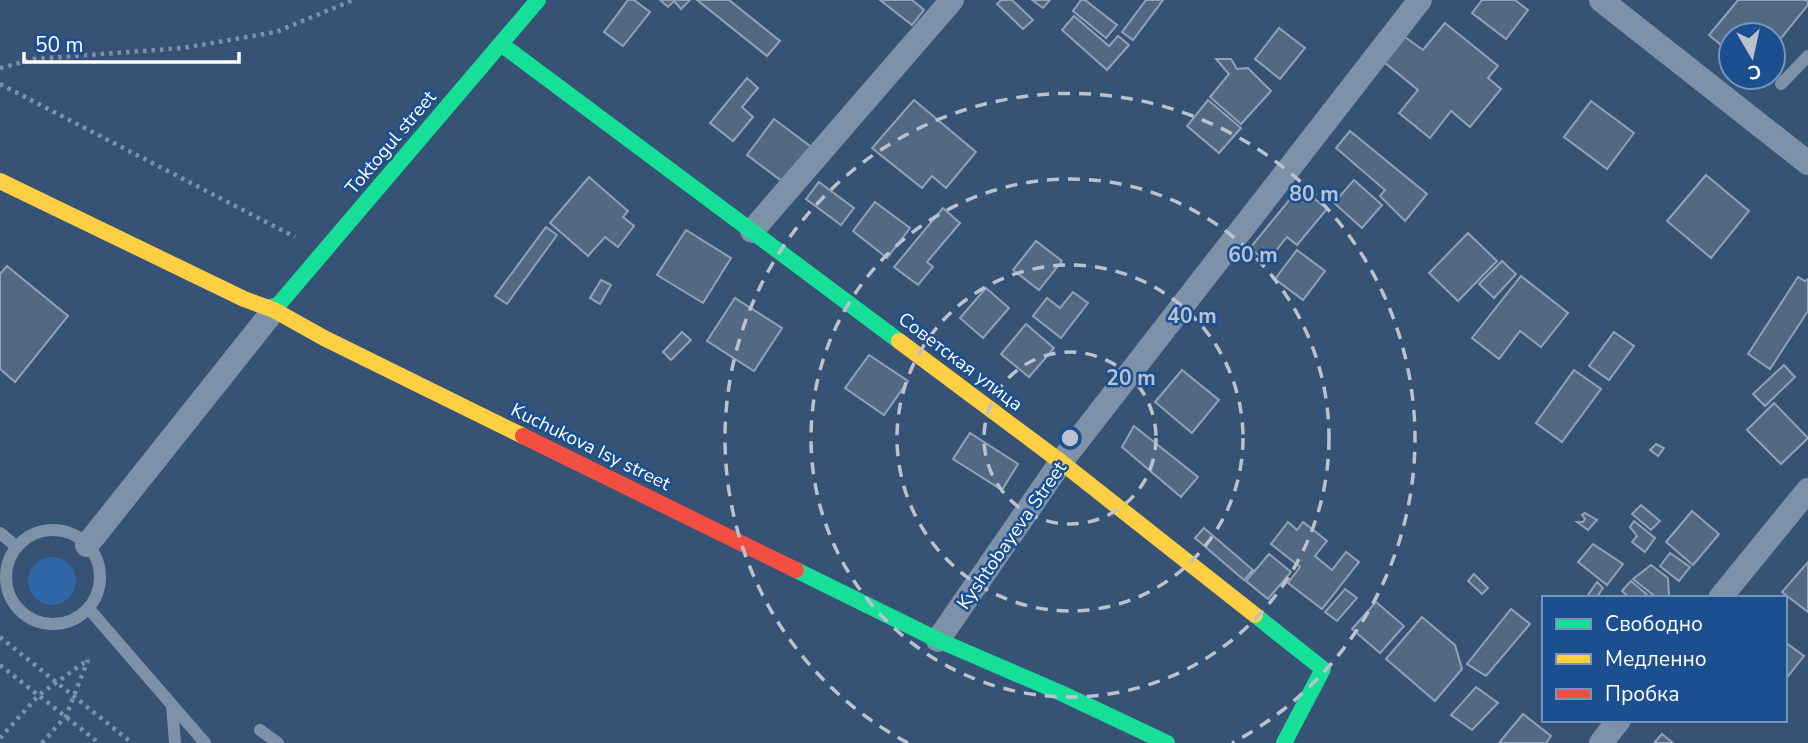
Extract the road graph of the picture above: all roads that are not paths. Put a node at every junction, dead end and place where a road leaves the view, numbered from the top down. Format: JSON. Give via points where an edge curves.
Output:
{"nodes":[{"id":1,"x":538,"y":0,"type":"edge"},
{"id":2,"x":952,"y":0,"type":"edge"},
{"id":3,"x":1420,"y":0,"type":"edge"},
{"id":4,"x":1601,"y":0,"type":"edge"},
{"id":5,"x":501,"y":44,"type":"junction"},
{"id":6,"x":1808,"y":56,"type":"edge"},
{"id":7,"x":1787,"y":78,"type":"edge"},
{"id":8,"x":1808,"y":163,"type":"edge"},
{"id":9,"x":0,"y":181,"type":"edge"},
{"id":10,"x":752,"y":231,"type":"junction"},
{"id":11,"x":274,"y":310,"type":"junction"},
{"id":12,"x":1061,"y":462,"type":"junction"},
{"id":13,"x":1808,"y":490,"type":"edge"},
{"id":14,"x":0,"y":533,"type":"edge"},
{"id":15,"x":87,"y":545,"type":"junction"},
{"id":16,"x":17,"y":547,"type":"junction"},
{"id":17,"x":3,"y":592,"type":"edge"},
{"id":18,"x":1722,"y":596,"type":"edge"},
{"id":19,"x":89,"y":609,"type":"junction"},
{"id":20,"x":938,"y":640,"type":"junction"},
{"id":21,"x":172,"y":705,"type":"junction"},
{"id":22,"x":1617,"y":722,"type":"edge"},
{"id":23,"x":260,"y":730,"type":"dead end"},
{"id":24,"x":175,"y":743,"type":"edge"},
{"id":25,"x":205,"y":743,"type":"edge"},
{"id":26,"x":278,"y":743,"type":"edge"},
{"id":27,"x":1167,"y":743,"type":"edge"},
{"id":28,"x":1284,"y":743,"type":"edge"},
{"id":29,"x":1601,"y":743,"type":"edge"}],
"edges":[{"from":1,"to":5,"type":"main road","name":"Toktogul street"},
{"from":2,"to":10,"type":"street"},
{"from":3,"to":12,"type":"street","name":"Kyshtobayeva Street"},
{"from":4,"to":8,"type":"street"},
{"from":5,"to":10,"type":"main road","name":"Советская улица"},
{"from":5,"to":11,"type":"main road","name":"Toktogul street"},
{"from":6,"to":7,"type":"lane"},
{"from":9,"to":11,"type":"main road","name":"Kuchukova Isy street"},
{"from":10,"to":12,"type":"main road","name":"Советская улица"},
{"from":11,"to":15,"type":"street"},
{"from":11,"to":20,"type":"main road","name":"Kuchukova Isy street"},
{"from":12,"to":20,"type":"street","name":"Kyshtobayeva Street"},
{"from":12,"to":28,"type":"main road","name":"Советская улица","via":[[1323,669]]},
{"from":13,"to":18,"type":"street"},
{"from":14,"to":16,"type":"lane"},
{"from":15,"to":16,"type":"lane","via":[[65,531],[49,530],[33,534]]},
{"from":15,"to":19,"type":"lane","via":[[99,563],[100,579]]},
{"from":16,"to":17,"type":"lane","via":[[5,571]]},
{"from":17,"to":19,"type":"lane","via":[[25,616],[41,623],[58,625]]},
{"from":19,"to":21,"type":"lane"},
{"from":20,"to":27,"type":"main road","name":"Kuchukova Isy street"},
{"from":21,"to":24,"type":"lane"},
{"from":21,"to":25,"type":"lane"},
{"from":22,"to":29,"type":"street"},
{"from":23,"to":26,"type":"lane"}]}
